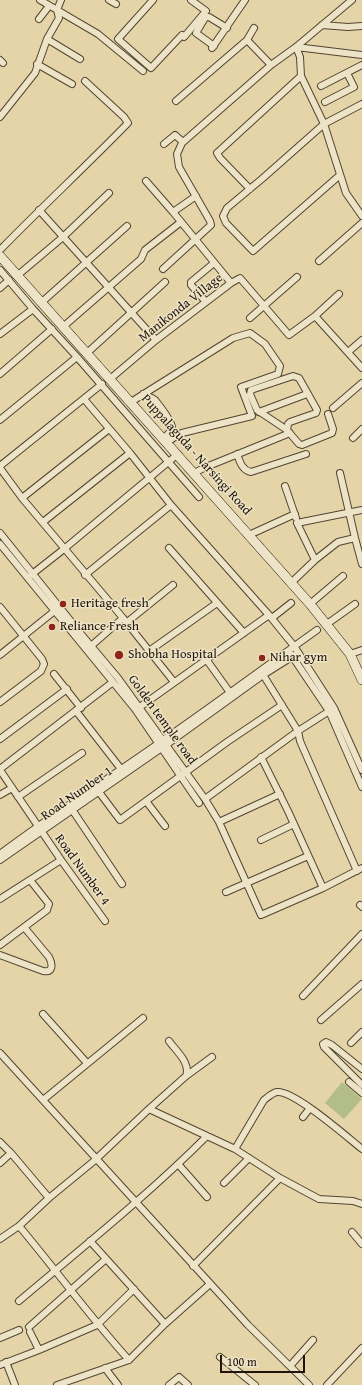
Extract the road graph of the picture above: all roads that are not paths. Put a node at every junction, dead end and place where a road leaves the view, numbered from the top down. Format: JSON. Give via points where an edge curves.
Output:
{"nodes":[{"id":1,"x":40,"y":0,"type":"edge"},
{"id":2,"x":60,"y":0,"type":"edge"},
{"id":3,"x":109,"y":0,"type":"edge"},
{"id":4,"x":153,"y":0,"type":"edge"},
{"id":5,"x":191,"y":0,"type":"edge"},
{"id":6,"x":245,"y":0,"type":"edge"},
{"id":7,"x":352,"y":0,"type":"edge"},
{"id":8,"x":116,"y":4,"type":"dead end"},
{"id":9,"x":49,"y":6,"type":"junction"},
{"id":10,"x":57,"y":10,"type":"junction"},
{"id":11,"x":39,"y":19,"type":"dead end"},
{"id":12,"x":322,"y":25,"type":"junction"},
{"id":13,"x":362,"y":26,"type":"edge"},
{"id":14,"x":227,"y":28,"type":"junction"},
{"id":15,"x":254,"y":28,"type":"dead end"},
{"id":16,"x":47,"y":40,"type":"junction"},
{"id":17,"x":247,"y":40,"type":"junction"},
{"id":18,"x":296,"y":47,"type":"junction"},
{"id":19,"x":362,"y":56,"type":"edge"},
{"id":20,"x":80,"y":59,"type":"dead end"},
{"id":21,"x":37,"y":64,"type":"junction"},
{"id":22,"x":271,"y":65,"type":"junction"},
{"id":23,"x":362,"y":65,"type":"edge"},
{"id":24,"x":143,"y":71,"type":"dead end"},
{"id":25,"x":347,"y":73,"type":"junction"},
{"id":26,"x":301,"y":76,"type":"junction"},
{"id":27,"x":86,"y":81,"type":"dead end"},
{"id":28,"x":72,"y":84,"type":"dead end"},
{"id":29,"x":321,"y":86,"type":"dead end"},
{"id":30,"x":176,"y":101,"type":"dead end"},
{"id":31,"x":325,"y":102,"type":"dead end"},
{"id":32,"x":362,"y":104,"type":"edge"},
{"id":33,"x":0,"y":117,"type":"edge"},
{"id":34,"x":324,"y":124,"type":"junction"},
{"id":35,"x":183,"y":142,"type":"junction"},
{"id":36,"x":164,"y":144,"type":"dead end"},
{"id":37,"x":340,"y":175,"type":"junction"},
{"id":38,"x":146,"y":181,"type":"dead end"},
{"id":39,"x":250,"y":189,"type":"junction"},
{"id":40,"x":109,"y":193,"type":"dead end"},
{"id":41,"x":196,"y":196,"type":"junction"},
{"id":42,"x":39,"y":210,"type":"junction"},
{"id":43,"x":173,"y":212,"type":"junction"},
{"id":44,"x":362,"y":216,"type":"edge"},
{"id":45,"x":181,"y":222,"type":"junction"},
{"id":46,"x":362,"y":223,"type":"edge"},
{"id":47,"x":127,"y":226,"type":"dead end"},
{"id":48,"x":63,"y":237,"type":"junction"},
{"id":49,"x":196,"y":240,"type":"junction"},
{"id":50,"x":0,"y":250,"type":"edge"},
{"id":51,"x":0,"y":256,"type":"edge"},
{"id":52,"x":319,"y":261,"type":"dead end"},
{"id":53,"x":86,"y":262,"type":"junction"},
{"id":54,"x":214,"y":263,"type":"junction"},
{"id":55,"x":162,"y":269,"type":"dead end"},
{"id":56,"x":0,"y":270,"type":"edge"},
{"id":57,"x":18,"y":275,"type":"junction"},
{"id":58,"x":297,"y":277,"type":"dead end"},
{"id":59,"x":9,"y":280,"type":"junction"},
{"id":60,"x":165,"y":282,"type":"dead end"},
{"id":61,"x":231,"y":283,"type":"junction"},
{"id":62,"x":109,"y":287,"type":"junction"},
{"id":63,"x":0,"y":288,"type":"edge"},
{"id":64,"x":339,"y":294,"type":"dead end"},
{"id":65,"x":42,"y":302,"type":"junction"},
{"id":66,"x":206,"y":302,"type":"junction"},
{"id":67,"x":264,"y":305,"type":"junction"},
{"id":68,"x":33,"y":309,"type":"junction"},
{"id":69,"x":131,"y":313,"type":"junction"},
{"id":70,"x":314,"y":316,"type":"junction"},
{"id":71,"x":250,"y":318,"type":"dead end"},
{"id":72,"x":64,"y":326,"type":"junction"},
{"id":73,"x":52,"y":329,"type":"junction"},
{"id":74,"x":0,"y":334,"type":"edge"},
{"id":75,"x":156,"y":340,"type":"junction"},
{"id":76,"x":362,"y":340,"type":"edge"},
{"id":77,"x":348,"y":352,"type":"junction"},
{"id":78,"x":87,"y":353,"type":"junction"},
{"id":79,"x":77,"y":356,"type":"junction"},
{"id":80,"x":362,"y":368,"type":"edge"},
{"id":81,"x":0,"y":374,"type":"edge"},
{"id":82,"x":110,"y":379,"type":"junction"},
{"id":83,"x":362,"y":383,"type":"edge"},
{"id":84,"x":102,"y":384,"type":"junction"},
{"id":85,"x":143,"y":394,"type":"junction"},
{"id":86,"x":307,"y":394,"type":"junction"},
{"id":87,"x":84,"y":399,"type":"junction"},
{"id":88,"x":131,"y":402,"type":"junction"},
{"id":89,"x":333,"y":408,"type":"dead end"},
{"id":90,"x":259,"y":412,"type":"junction"},
{"id":91,"x":328,"y":414,"type":"dead end"},
{"id":92,"x":0,"y":420,"type":"edge"},
{"id":93,"x":109,"y":429,"type":"junction"},
{"id":94,"x":362,"y":429,"type":"edge"},
{"id":95,"x":289,"y":432,"type":"junction"},
{"id":96,"x":182,"y":433,"type":"dead end"},
{"id":97,"x":353,"y":438,"type":"dead end"},
{"id":98,"x":169,"y":439,"type":"junction"},
{"id":99,"x":130,"y":453,"type":"junction"},
{"id":100,"x":178,"y":454,"type":"junction"},
{"id":101,"x":237,"y":454,"type":"junction"},
{"id":102,"x":306,"y":454,"type":"dead end"},
{"id":103,"x":169,"y":462,"type":"junction"},
{"id":104,"x":0,"y":467,"type":"edge"},
{"id":105,"x":194,"y":473,"type":"junction"},
{"id":106,"x":340,"y":473,"type":"dead end"},
{"id":107,"x":150,"y":479,"type":"junction"},
{"id":108,"x":285,"y":486,"type":"dead end"},
{"id":109,"x":198,"y":497,"type":"dead end"},
{"id":110,"x":22,"y":498,"type":"junction"},
{"id":111,"x":171,"y":505,"type":"junction"},
{"id":112,"x":362,"y":510,"type":"edge"},
{"id":113,"x":349,"y":512,"type":"junction"},
{"id":114,"x":295,"y":514,"type":"junction"},
{"id":115,"x":43,"y":522,"type":"junction"},
{"id":116,"x":298,"y":524,"type":"junction"},
{"id":117,"x":0,"y":533,"type":"edge"},
{"id":118,"x":249,"y":535,"type":"junction"},
{"id":119,"x":355,"y":538,"type":"junction"},
{"id":120,"x":0,"y":544,"type":"edge"},
{"id":121,"x":169,"y":548,"type":"dead end"},
{"id":122,"x":64,"y":549,"type":"junction"},
{"id":123,"x":315,"y":560,"type":"junction"},
{"id":124,"x":362,"y":564,"type":"edge"},
{"id":125,"x":33,"y":573,"type":"junction"},
{"id":126,"x":85,"y":575,"type":"junction"},
{"id":127,"x":343,"y":576,"type":"dead end"},
{"id":128,"x":28,"y":578,"type":"junction"},
{"id":129,"x":291,"y":583,"type":"junction"},
{"id":130,"x":173,"y":585,"type":"dead end"},
{"id":131,"x":217,"y":603,"type":"junction"},
{"id":132,"x":291,"y":603,"type":"dead end"},
{"id":133,"x":310,"y":604,"type":"junction"},
{"id":134,"x":355,"y":604,"type":"dead end"},
{"id":135,"x":60,"y":607,"type":"junction"},
{"id":136,"x":0,"y":609,"type":"edge"},
{"id":137,"x":54,"y":611,"type":"junction"},
{"id":138,"x":270,"y":616,"type":"junction"},
{"id":139,"x":124,"y":620,"type":"junction"},
{"id":140,"x":327,"y":624,"type":"junction"},
{"id":141,"x":317,"y":630,"type":"dead end"},
{"id":142,"x":244,"y":633,"type":"junction"},
{"id":143,"x":24,"y":636,"type":"junction"},
{"id":144,"x":79,"y":636,"type":"junction"},
{"id":145,"x":87,"y":644,"type":"junction"},
{"id":146,"x":294,"y":646,"type":"junction"},
{"id":147,"x":287,"y":650,"type":"junction"},
{"id":148,"x":362,"y":650,"type":"edge"},
{"id":149,"x":149,"y":651,"type":"junction"},
{"id":150,"x":298,"y":653,"type":"junction"},
{"id":151,"x":350,"y":654,"type":"junction"},
{"id":152,"x":0,"y":655,"type":"edge"},
{"id":153,"x":292,"y":656,"type":"junction"},
{"id":154,"x":206,"y":660,"type":"junction"},
{"id":155,"x":262,"y":672,"type":"junction"},
{"id":156,"x":54,"y":674,"type":"dead end"},
{"id":157,"x":362,"y":680,"type":"edge"},
{"id":158,"x":113,"y":682,"type":"junction"},
{"id":159,"x":174,"y":682,"type":"junction"},
{"id":160,"x":67,"y":689,"type":"junction"},
{"id":161,"x":231,"y":694,"type":"junction"},
{"id":162,"x":0,"y":702,"type":"edge"},
{"id":163,"x":282,"y":706,"type":"junction"},
{"id":164,"x":138,"y":708,"type":"junction"},
{"id":165,"x":79,"y":709,"type":"junction"},
{"id":166,"x":332,"y":710,"type":"junction"},
{"id":167,"x":298,"y":730,"type":"junction"},
{"id":168,"x":0,"y":739,"type":"edge"},
{"id":169,"x":162,"y":744,"type":"junction"},
{"id":170,"x":82,"y":753,"type":"dead end"},
{"id":171,"x":261,"y":757,"type":"junction"},
{"id":172,"x":121,"y":769,"type":"junction"},
{"id":173,"x":0,"y":770,"type":"edge"},
{"id":174,"x":362,"y":770,"type":"edge"},
{"id":175,"x":186,"y":772,"type":"junction"},
{"id":176,"x":180,"y":776,"type":"junction"},
{"id":177,"x":362,"y":787,"type":"edge"},
{"id":178,"x":12,"y":788,"type":"junction"},
{"id":179,"x":97,"y":789,"type":"junction"},
{"id":180,"x":280,"y":794,"type":"junction"},
{"id":181,"x":0,"y":795,"type":"edge"},
{"id":182,"x":18,"y":797,"type":"junction"},
{"id":183,"x":205,"y":799,"type":"junction"},
{"id":184,"x":146,"y":801,"type":"junction"},
{"id":185,"x":199,"y":803,"type":"dead end"},
{"id":186,"x":70,"y":807,"type":"junction"},
{"id":187,"x":219,"y":822,"type":"junction"},
{"id":188,"x":294,"y":824,"type":"junction"},
{"id":189,"x":37,"y":826,"type":"junction"},
{"id":190,"x":165,"y":826,"type":"dead end"},
{"id":191,"x":41,"y":832,"type":"junction"},
{"id":192,"x":261,"y":840,"type":"dead end"},
{"id":193,"x":0,"y":854,"type":"edge"},
{"id":194,"x":308,"y":856,"type":"junction"},
{"id":195,"x":0,"y":860,"type":"edge"},
{"id":196,"x":61,"y":860,"type":"junction"},
{"id":197,"x":360,"y":869,"type":"edge"},
{"id":198,"x":30,"y":880,"type":"junction"},
{"id":199,"x":246,"y":883,"type":"junction"},
{"id":200,"x":122,"y":884,"type":"dead end"},
{"id":201,"x":323,"y":888,"type":"junction"},
{"id":202,"x":226,"y":892,"type":"dead end"},
{"id":203,"x":0,"y":899,"type":"edge"},
{"id":204,"x":105,"y":921,"type":"dead end"},
{"id":205,"x":24,"y":927,"type":"junction"},
{"id":206,"x":362,"y":934,"type":"edge"},
{"id":207,"x":0,"y":945,"type":"edge"},
{"id":208,"x":0,"y":954,"type":"edge"},
{"id":209,"x":362,"y":984,"type":"edge"},
{"id":210,"x":303,"y":996,"type":"dead end"},
{"id":211,"x":44,"y":1014,"type":"dead end"},
{"id":212,"x":143,"y":1018,"type":"dead end"},
{"id":213,"x":321,"y":1020,"type":"dead end"},
{"id":214,"x":362,"y":1032,"type":"edge"},
{"id":215,"x":168,"y":1041,"type":"dead end"},
{"id":216,"x":351,"y":1043,"type":"dead end"},
{"id":217,"x":0,"y":1053,"type":"edge"},
{"id":218,"x":212,"y":1057,"type":"dead end"},
{"id":219,"x":87,"y":1063,"type":"junction"},
{"id":220,"x":362,"y":1069,"type":"edge"},
{"id":221,"x":186,"y":1076,"type":"junction"},
{"id":222,"x":349,"y":1082,"type":"dead end"},
{"id":223,"x":362,"y":1085,"type":"edge"},
{"id":224,"x":362,"y":1093,"type":"edge"},
{"id":225,"x":43,"y":1100,"type":"junction"},
{"id":226,"x":310,"y":1108,"type":"junction"},
{"id":227,"x":149,"y":1109,"type":"junction"},
{"id":228,"x":303,"y":1117,"type":"dead end"},
{"id":229,"x":207,"y":1136,"type":"junction"},
{"id":230,"x":0,"y":1142,"type":"edge"},
{"id":231,"x":235,"y":1149,"type":"junction"},
{"id":232,"x":362,"y":1149,"type":"edge"},
{"id":233,"x":11,"y":1153,"type":"junction"},
{"id":234,"x":249,"y":1158,"type":"junction"},
{"id":235,"x":96,"y":1159,"type":"junction"},
{"id":236,"x":0,"y":1163,"type":"edge"},
{"id":237,"x":178,"y":1164,"type":"junction"},
{"id":238,"x":280,"y":1178,"type":"junction"},
{"id":239,"x":224,"y":1183,"type":"dead end"},
{"id":240,"x":207,"y":1197,"type":"dead end"},
{"id":241,"x":49,"y":1198,"type":"junction"},
{"id":242,"x":136,"y":1203,"type":"junction"},
{"id":243,"x":362,"y":1204,"type":"edge"},
{"id":244,"x":19,"y":1226,"type":"junction"},
{"id":245,"x":352,"y":1232,"type":"dead end"},
{"id":246,"x":0,"y":1239,"type":"edge"},
{"id":247,"x":90,"y":1241,"type":"junction"},
{"id":248,"x":362,"y":1244,"type":"edge"},
{"id":249,"x":106,"y":1259,"type":"junction"},
{"id":250,"x":194,"y":1266,"type":"junction"},
{"id":251,"x":56,"y":1270,"type":"junction"},
{"id":252,"x":210,"y":1284,"type":"junction"},
{"id":253,"x":134,"y":1289,"type":"junction"},
{"id":254,"x":72,"y":1290,"type":"junction"},
{"id":255,"x":19,"y":1301,"type":"dead end"},
{"id":256,"x":97,"y":1324,"type":"junction"},
{"id":257,"x":165,"y":1324,"type":"junction"},
{"id":258,"x":18,"y":1330,"type":"dead end"},
{"id":259,"x":0,"y":1338,"type":"edge"},
{"id":260,"x":313,"y":1340,"type":"dead end"},
{"id":261,"x":362,"y":1348,"type":"edge"},
{"id":262,"x":38,"y":1350,"type":"junction"},
{"id":263,"x":220,"y":1357,"type":"dead end"},
{"id":264,"x":129,"y":1360,"type":"junction"},
{"id":265,"x":3,"y":1363,"type":"edge"},
{"id":266,"x":290,"y":1366,"type":"junction"},
{"id":267,"x":105,"y":1368,"type":"junction"},
{"id":268,"x":15,"y":1385,"type":"edge"},
{"id":269,"x":57,"y":1385,"type":"edge"},
{"id":270,"x":118,"y":1385,"type":"edge"},
{"id":271,"x":169,"y":1385,"type":"edge"},
{"id":272,"x":188,"y":1385,"type":"edge"},
{"id":273,"x":255,"y":1385,"type":"edge"},
{"id":274,"x":310,"y":1385,"type":"edge"},
{"id":275,"x":327,"y":1385,"type":"edge"}],
"edges":[{"from":1,"to":9,"type":"street"},
{"from":2,"to":10,"type":"street"},
{"from":3,"to":8,"type":"street"},
{"from":4,"to":5,"type":"street","via":[[118,39],[151,68],[182,35],[184,37],[206,10]]},
{"from":6,"to":14,"type":"street"},
{"from":7,"to":12,"type":"street"},
{"from":9,"to":10,"type":"street"},
{"from":9,"to":11,"type":"street"},
{"from":10,"to":16,"type":"street","via":[[59,18]]},
{"from":10,"to":24,"type":"street","via":[[98,34]]},
{"from":12,"to":13,"type":"street"},
{"from":12,"to":18,"type":"street"},
{"from":14,"to":14,"type":"street","via":[[213,48],[196,33],[207,17]]},
{"from":15,"to":17,"type":"street"},
{"from":16,"to":20,"type":"street"},
{"from":16,"to":21,"type":"street"},
{"from":17,"to":22,"type":"street"},
{"from":17,"to":30,"type":"street"},
{"from":18,"to":19,"type":"street"},
{"from":18,"to":22,"type":"street"},
{"from":18,"to":26,"type":"street","via":[[300,56]]},
{"from":21,"to":28,"type":"street"},
{"from":21,"to":33,"type":"street","via":[[34,73]]},
{"from":22,"to":35,"type":"street"},
{"from":23,"to":25,"type":"street"},
{"from":25,"to":29,"type":"street"},
{"from":25,"to":31,"type":"street","via":[[354,87]]},
{"from":26,"to":34,"type":"street"},
{"from":26,"to":39,"type":"street","via":[[217,153]]},
{"from":27,"to":42,"type":"street","via":[[124,116],[128,123]]},
{"from":32,"to":34,"type":"street"},
{"from":34,"to":37,"type":"street"},
{"from":34,"to":39,"type":"street"},
{"from":35,"to":36,"type":"street","via":[[175,135]]},
{"from":35,"to":41,"type":"street","via":[[177,154],[179,167]]},
{"from":37,"to":39,"type":"street","via":[[253,252],[223,216],[227,208]]},
{"from":37,"to":44,"type":"street","via":[[346,193]]},
{"from":38,"to":43,"type":"street"},
{"from":40,"to":48,"type":"street"},
{"from":41,"to":43,"type":"street"},
{"from":41,"to":49,"type":"street","via":[[211,225]]},
{"from":42,"to":48,"type":"street"},
{"from":42,"to":50,"type":"street"},
{"from":43,"to":45,"type":"street"},
{"from":45,"to":49,"type":"street"},
{"from":45,"to":62,"type":"street","via":[[146,250],[141,259]]},
{"from":46,"to":52,"type":"street"},
{"from":47,"to":53,"type":"street"},
{"from":48,"to":53,"type":"street"},
{"from":48,"to":57,"type":"street"},
{"from":49,"to":54,"type":"street"},
{"from":49,"to":55,"type":"street"},
{"from":51,"to":57,"type":"street","name":"Puppalaguda - Narsingi Road"},
{"from":53,"to":62,"type":"street"},
{"from":53,"to":65,"type":"street"},
{"from":54,"to":61,"type":"street"},
{"from":54,"to":66,"type":"street","via":[[190,284]]},
{"from":56,"to":59,"type":"street"},
{"from":57,"to":65,"type":"street","name":"Puppalaguda - Narsingi Road"},
{"from":58,"to":67,"type":"street"},
{"from":59,"to":63,"type":"street"},
{"from":59,"to":68,"type":"street"},
{"from":60,"to":69,"type":"street"},
{"from":61,"to":66,"type":"street","name":"Manikonda Village"},
{"from":61,"to":67,"type":"street","name":"Manikonda Village","via":[[242,278]]},
{"from":62,"to":69,"type":"street"},
{"from":62,"to":72,"type":"street"},
{"from":64,"to":70,"type":"street"},
{"from":65,"to":72,"type":"street","name":"Puppalaguda - Narsingi Road"},
{"from":66,"to":75,"type":"street","name":"Manikonda Village"},
{"from":67,"to":70,"type":"street","name":"Manikonda Village","via":[[289,335]]},
{"from":67,"to":71,"type":"street"},
{"from":68,"to":73,"type":"street"},
{"from":68,"to":74,"type":"street"},
{"from":69,"to":75,"type":"street"},
{"from":69,"to":78,"type":"street"},
{"from":70,"to":77,"type":"street"},
{"from":72,"to":78,"type":"street","name":"Puppalaguda - Narsingi Road"},
{"from":73,"to":79,"type":"street"},
{"from":73,"to":81,"type":"street"},
{"from":75,"to":82,"type":"street","name":"Manikonda Village"},
{"from":76,"to":77,"type":"street"},
{"from":77,"to":80,"type":"street"},
{"from":78,"to":82,"type":"street","name":"Puppalaguda - Narsingi Road"},
{"from":79,"to":84,"type":"street"},
{"from":79,"to":92,"type":"street"},
{"from":82,"to":88,"type":"street","name":"Puppalaguda - Narsingi Road"},
{"from":83,"to":89,"type":"street"},
{"from":84,"to":87,"type":"street"},
{"from":84,"to":103,"type":"street"},
{"from":85,"to":88,"type":"street"},
{"from":85,"to":96,"type":"street","via":[[233,338],[250,333],[265,344],[280,366],[278,374],[241,387],[252,416]]},
{"from":85,"to":98,"type":"street","via":[[155,401],[171,425]]},
{"from":86,"to":90,"type":"street"},
{"from":86,"to":90,"type":"street","via":[[299,378],[294,376],[251,390],[251,397]]},
{"from":86,"to":95,"type":"street","via":[[317,410],[316,413],[290,422]]},
{"from":87,"to":93,"type":"street"},
{"from":87,"to":104,"type":"street"},
{"from":88,"to":98,"type":"street","name":"Puppalaguda - Narsingi Road"},
{"from":90,"to":95,"type":"street"},
{"from":91,"to":95,"type":"street","via":[[333,429],[331,434],[302,445],[297,443]]},
{"from":93,"to":99,"type":"street"},
{"from":93,"to":110,"type":"street"},
{"from":94,"to":97,"type":"street"},
{"from":95,"to":101,"type":"street"},
{"from":98,"to":100,"type":"street","name":"Puppalaguda - Narsingi Road"},
{"from":99,"to":107,"type":"street"},
{"from":99,"to":115,"type":"street"},
{"from":100,"to":103,"type":"street"},
{"from":100,"to":105,"type":"street","name":"Puppalaguda - Narsingi Road"},
{"from":101,"to":102,"type":"street","via":[[242,466],[251,472]]},
{"from":101,"to":105,"type":"street"},
{"from":103,"to":107,"type":"street"},
{"from":103,"to":109,"type":"street"},
{"from":104,"to":110,"type":"street"},
{"from":105,"to":118,"type":"street","name":"Puppalaguda - Narsingi Road"},
{"from":106,"to":113,"type":"street"},
{"from":107,"to":111,"type":"street"},
{"from":107,"to":122,"type":"street"},
{"from":108,"to":114,"type":"street"},
{"from":110,"to":115,"type":"street"},
{"from":111,"to":126,"type":"street"},
{"from":111,"to":138,"type":"street"},
{"from":112,"to":113,"type":"street"},
{"from":113,"to":116,"type":"street"},
{"from":113,"to":119,"type":"street"},
{"from":114,"to":116,"type":"street"},
{"from":114,"to":118,"type":"street"},
{"from":115,"to":122,"type":"street"},
{"from":116,"to":123,"type":"street"},
{"from":117,"to":125,"type":"street","name":"Golden temple road"},
{"from":118,"to":129,"type":"street","name":"Puppalaguda - Narsingi Road"},
{"from":119,"to":123,"type":"street","via":[[338,542]]},
{"from":119,"to":124,"type":"street"},
{"from":120,"to":128,"type":"street","name":"Golden temple road"},
{"from":121,"to":131,"type":"street"},
{"from":122,"to":125,"type":"street"},
{"from":122,"to":126,"type":"street"},
{"from":123,"to":129,"type":"street"},
{"from":125,"to":128,"type":"street"},
{"from":125,"to":135,"type":"street","name":"Golden temple road"},
{"from":126,"to":139,"type":"street"},
{"from":127,"to":133,"type":"street"},
{"from":128,"to":137,"type":"street","name":"Golden temple road"},
{"from":129,"to":133,"type":"street","name":"Puppalaguda - Narsingi Road"},
{"from":130,"to":139,"type":"street"},
{"from":131,"to":142,"type":"street"},
{"from":131,"to":149,"type":"street"},
{"from":132,"to":138,"type":"street"},
{"from":133,"to":140,"type":"street","name":"Puppalaguda - Narsingi Road"},
{"from":134,"to":140,"type":"street"},
{"from":135,"to":137,"type":"street"},
{"from":135,"to":144,"type":"street","name":"Golden temple road"},
{"from":136,"to":143,"type":"street"},
{"from":137,"to":143,"type":"street"},
{"from":137,"to":144,"type":"street","name":"Golden temple road"},
{"from":138,"to":142,"type":"street"},
{"from":138,"to":146,"type":"street"},
{"from":139,"to":145,"type":"street"},
{"from":139,"to":149,"type":"street"},
{"from":140,"to":151,"type":"street","name":"Puppalaguda - Narsingi Road"},
{"from":141,"to":146,"type":"street"},
{"from":142,"to":154,"type":"street"},
{"from":143,"to":152,"type":"street"},
{"from":143,"to":162,"type":"street","via":[[42,659],[44,668]]},
{"from":144,"to":145,"type":"street","name":"Golden temple road"},
{"from":145,"to":158,"type":"street","name":"Golden temple road"},
{"from":145,"to":164,"type":"street","name":"Golden temple road"},
{"from":146,"to":147,"type":"street"},
{"from":146,"to":150,"type":"street"},
{"from":147,"to":153,"type":"street"},
{"from":147,"to":155,"type":"street"},
{"from":148,"to":151,"type":"street"},
{"from":149,"to":159,"type":"street"},
{"from":150,"to":153,"type":"street"},
{"from":150,"to":166,"type":"street"},
{"from":151,"to":157,"type":"street","name":"Puppalaguda - Narsingi Road"},
{"from":153,"to":155,"type":"street"},
{"from":153,"to":166,"type":"street"},
{"from":154,"to":159,"type":"street"},
{"from":154,"to":161,"type":"street"},
{"from":155,"to":161,"type":"street"},
{"from":155,"to":163,"type":"street"},
{"from":156,"to":160,"type":"street"},
{"from":158,"to":164,"type":"street","name":"Golden temple road"},
{"from":158,"to":165,"type":"street"},
{"from":159,"to":164,"type":"street"},
{"from":160,"to":165,"type":"street"},
{"from":160,"to":168,"type":"street"},
{"from":161,"to":169,"type":"street"},
{"from":163,"to":167,"type":"street"},
{"from":163,"to":175,"type":"street"},
{"from":164,"to":169,"type":"street","name":"Golden temple road"},
{"from":165,"to":172,"type":"street"},
{"from":165,"to":173,"type":"street"},
{"from":166,"to":167,"type":"street"},
{"from":166,"to":174,"type":"street"},
{"from":166,"to":177,"type":"street"},
{"from":167,"to":171,"type":"street"},
{"from":167,"to":197,"type":"street","via":[[300,741]]},
{"from":169,"to":172,"type":"street","name":"Road Number 1"},
{"from":169,"to":175,"type":"street","name":"Golden temple road"},
{"from":169,"to":176,"type":"street","name":"Golden temple road"},
{"from":169,"to":179,"type":"street","name":"Road Number 1"},
{"from":170,"to":182,"type":"street"},
{"from":171,"to":180,"type":"street"},
{"from":171,"to":183,"type":"street"},
{"from":172,"to":179,"type":"street","name":"Road Number 1"},
{"from":173,"to":178,"type":"street","name":"Road Number 4"},
{"from":175,"to":176,"type":"street"},
{"from":175,"to":183,"type":"street","name":"Golden temple road"},
{"from":176,"to":184,"type":"street"},
{"from":176,"to":185,"type":"street","name":"Golden temple road"},
{"from":178,"to":181,"type":"street"},
{"from":178,"to":182,"type":"street","name":"Road Number 4"},
{"from":179,"to":184,"type":"street","via":[[120,820]]},
{"from":179,"to":186,"type":"street","name":"Road Number 1"},
{"from":180,"to":187,"type":"street"},
{"from":180,"to":188,"type":"street"},
{"from":182,"to":189,"type":"street","name":"Road Number 4"},
{"from":183,"to":187,"type":"street","name":"Golden temple road"},
{"from":184,"to":190,"type":"street"},
{"from":186,"to":189,"type":"street","name":"Road Number 1"},
{"from":186,"to":191,"type":"street","name":"Road Number 1"},
{"from":186,"to":200,"type":"street"},
{"from":187,"to":199,"type":"street","name":"Golden temple road"},
{"from":188,"to":192,"type":"street"},
{"from":188,"to":194,"type":"street"},
{"from":189,"to":191,"type":"street","name":"Road Number 4"},
{"from":189,"to":193,"type":"street","name":"Road Number 1"},
{"from":191,"to":195,"type":"street","name":"Road Number 1"},
{"from":191,"to":196,"type":"street","name":"Road Number 4"},
{"from":194,"to":199,"type":"street"},
{"from":194,"to":201,"type":"street"},
{"from":196,"to":198,"type":"street"},
{"from":196,"to":204,"type":"street","name":"Road Number 4"},
{"from":197,"to":201,"type":"street"},
{"from":198,"to":203,"type":"street"},
{"from":198,"to":205,"type":"street","via":[[49,906]]},
{"from":199,"to":201,"type":"street","name":"Golden temple road","via":[[261,915]]},
{"from":199,"to":202,"type":"street"},
{"from":205,"to":207,"type":"street"},
{"from":205,"to":208,"type":"street","via":[[52,962],[50,970],[42,971]]},
{"from":206,"to":210,"type":"street"},
{"from":209,"to":213,"type":"street"},
{"from":211,"to":219,"type":"street"},
{"from":212,"to":219,"type":"street"},
{"from":214,"to":216,"type":"street"},
{"from":215,"to":221,"type":"street","via":[[186,1064]]},
{"from":217,"to":225,"type":"street"},
{"from":218,"to":221,"type":"street"},
{"from":219,"to":225,"type":"street"},
{"from":220,"to":223,"type":"street","via":[[332,1045],[326,1042],[323,1044]]},
{"from":221,"to":227,"type":"street"},
{"from":222,"to":224,"type":"street"},
{"from":225,"to":235,"type":"street"},
{"from":226,"to":228,"type":"street"},
{"from":226,"to":231,"type":"street","via":[[285,1093],[271,1094],[264,1100]]},
{"from":226,"to":232,"type":"street"},
{"from":227,"to":229,"type":"street"},
{"from":227,"to":235,"type":"street"},
{"from":229,"to":231,"type":"street"},
{"from":229,"to":237,"type":"street"},
{"from":230,"to":233,"type":"street"},
{"from":231,"to":234,"type":"street"},
{"from":233,"to":236,"type":"street"},
{"from":233,"to":241,"type":"street"},
{"from":234,"to":238,"type":"street"},
{"from":234,"to":239,"type":"street"},
{"from":235,"to":241,"type":"street"},
{"from":235,"to":242,"type":"street"},
{"from":237,"to":240,"type":"street"},
{"from":237,"to":242,"type":"street"},
{"from":238,"to":243,"type":"street","via":[[319,1199]]},
{"from":238,"to":250,"type":"street"},
{"from":241,"to":244,"type":"street"},
{"from":242,"to":247,"type":"street"},
{"from":242,"to":250,"type":"street"},
{"from":244,"to":246,"type":"street"},
{"from":244,"to":251,"type":"street"},
{"from":245,"to":248,"type":"street"},
{"from":247,"to":249,"type":"street"},
{"from":247,"to":251,"type":"street"},
{"from":249,"to":253,"type":"street"},
{"from":249,"to":254,"type":"street"},
{"from":250,"to":252,"type":"street"},
{"from":251,"to":254,"type":"street"},
{"from":251,"to":255,"type":"street"},
{"from":252,"to":257,"type":"street"},
{"from":252,"to":266,"type":"street"},
{"from":253,"to":256,"type":"street"},
{"from":253,"to":257,"type":"street"},
{"from":254,"to":256,"type":"street"},
{"from":254,"to":262,"type":"street","via":[[30,1329]]},
{"from":256,"to":262,"type":"street"},
{"from":256,"to":264,"type":"street"},
{"from":257,"to":264,"type":"street"},
{"from":258,"to":259,"type":"street"},
{"from":260,"to":266,"type":"street"},
{"from":261,"to":275,"type":"street"},
{"from":262,"to":265,"type":"street"},
{"from":263,"to":273,"type":"street"},
{"from":264,"to":267,"type":"street"},
{"from":265,"to":268,"type":"street"},
{"from":266,"to":274,"type":"street"},
{"from":267,"to":269,"type":"street"},
{"from":267,"to":270,"type":"street"},
{"from":271,"to":272,"type":"street","via":[[179,1377]]}]}
